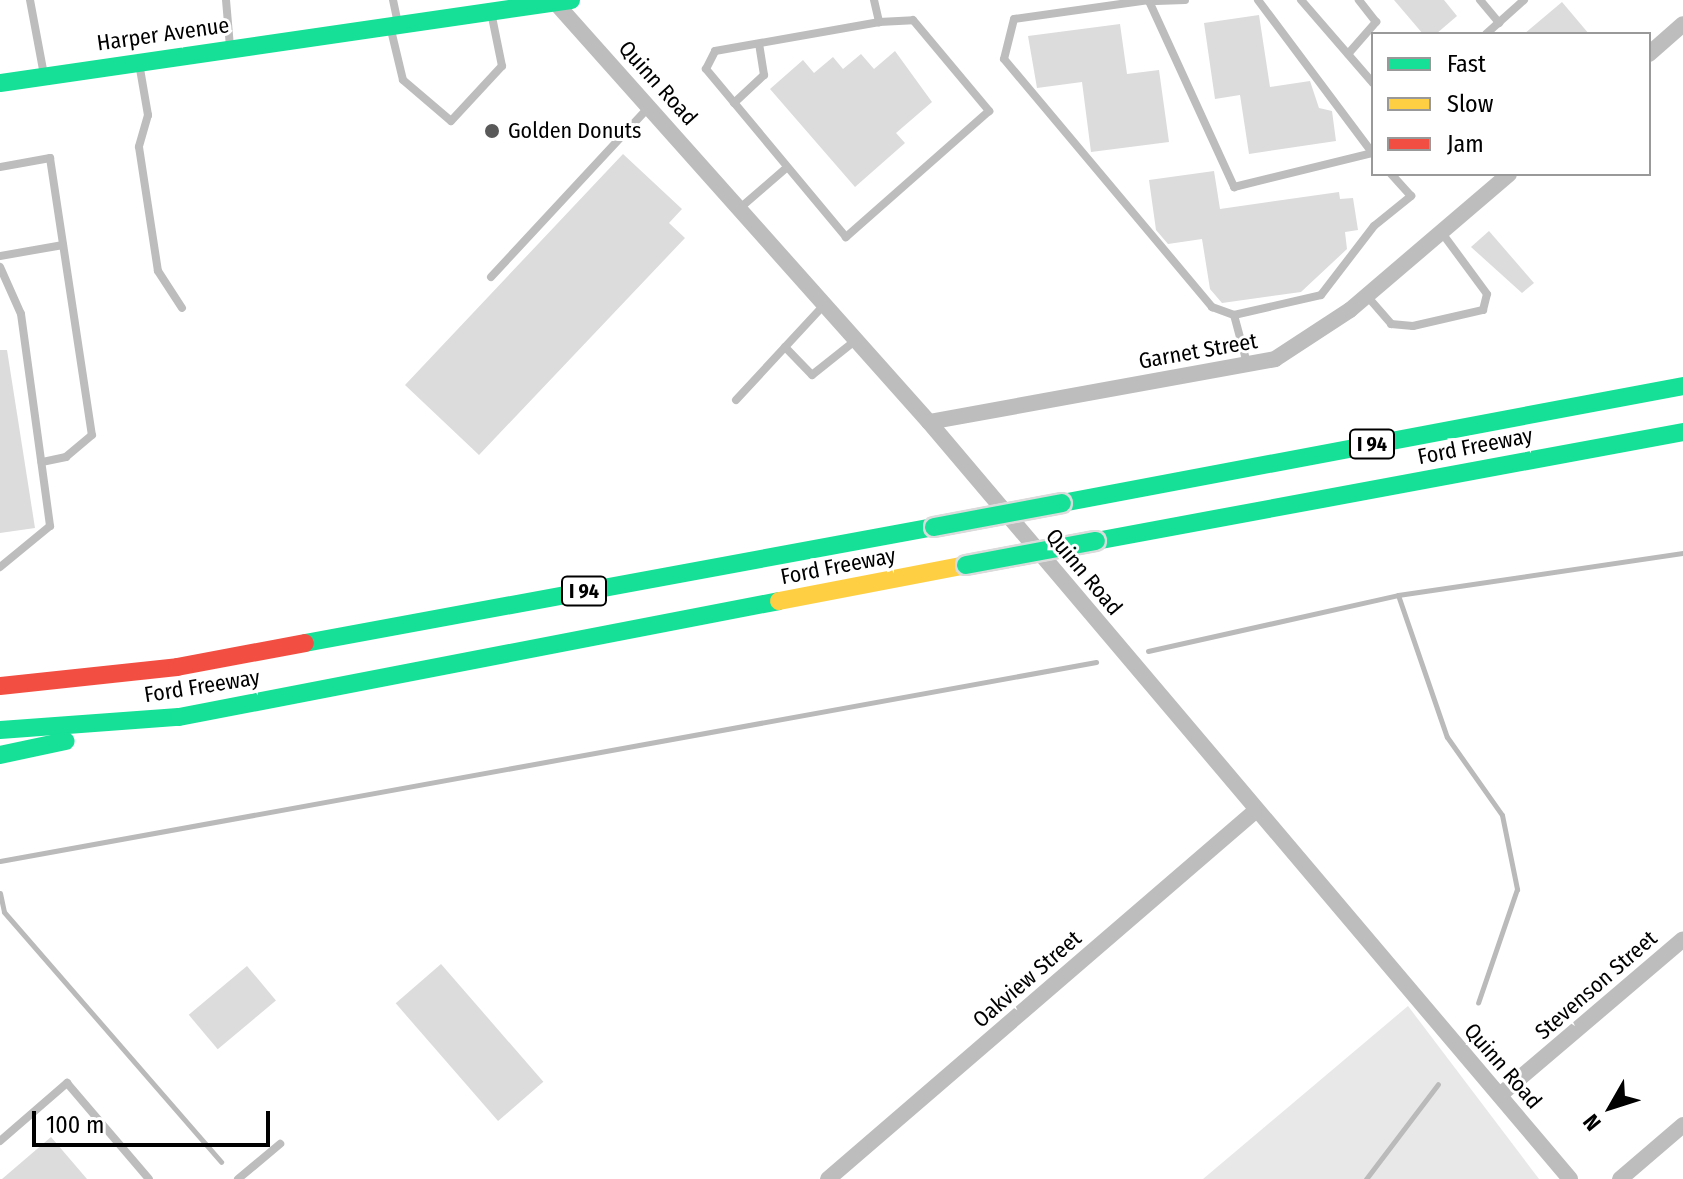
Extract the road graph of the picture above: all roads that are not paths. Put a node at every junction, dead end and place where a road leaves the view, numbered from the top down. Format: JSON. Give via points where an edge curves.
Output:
{"nodes":[{"id":1,"x":30,"y":0,"type":"edge"},
{"id":2,"x":226,"y":0,"type":"edge"},
{"id":3,"x":393,"y":0,"type":"edge"},
{"id":4,"x":874,"y":0,"type":"edge"},
{"id":5,"x":1149,"y":0,"type":"edge"},
{"id":6,"x":1185,"y":0,"type":"edge"},
{"id":7,"x":1258,"y":0,"type":"edge"},
{"id":8,"x":1301,"y":0,"type":"edge"},
{"id":9,"x":1359,"y":0,"type":"edge"},
{"id":10,"x":1480,"y":0,"type":"edge"},
{"id":11,"x":1524,"y":0,"type":"edge"},
{"id":12,"x":560,"y":1,"type":"edge"},
{"id":13,"x":491,"y":11,"type":"junction"},
{"id":14,"x":879,"y":22,"type":"junction"},
{"id":15,"x":1499,"y":23,"type":"junction"},
{"id":16,"x":1683,"y":24,"type":"edge"},
{"id":17,"x":394,"y":25,"type":"junction"},
{"id":18,"x":1488,"y":32,"type":"edge"},
{"id":19,"x":759,"y":44,"type":"junction"},
{"id":20,"x":231,"y":49,"type":"junction"},
{"id":21,"x":1651,"y":52,"type":"edge"},
{"id":22,"x":1348,"y":54,"type":"junction"},
{"id":23,"x":139,"y":62,"type":"junction"},
{"id":24,"x":44,"y":76,"type":"junction"},
{"id":25,"x":1371,"y":81,"type":"edge"},
{"id":26,"x":0,"y":83,"type":"edge"},
{"id":27,"x":734,"y":103,"type":"junction"},
{"id":28,"x":650,"y":106,"type":"junction"},
{"id":29,"x":1371,"y":153,"type":"edge"},
{"id":30,"x":1371,"y":154,"type":"edge"},
{"id":31,"x":0,"y":167,"type":"edge"},
{"id":32,"x":785,"y":169,"type":"junction"},
{"id":33,"x":1393,"y":176,"type":"edge"},
{"id":34,"x":1507,"y":176,"type":"edge"},
{"id":35,"x":740,"y":208,"type":"junction"},
{"id":36,"x":1442,"y":233,"type":"junction"},
{"id":37,"x":63,"y":245,"type":"junction"},
{"id":38,"x":0,"y":256,"type":"edge"},
{"id":39,"x":0,"y":267,"type":"edge"},
{"id":40,"x":491,"y":277,"type":"dead end"},
{"id":41,"x":1367,"y":296,"type":"junction"},
{"id":42,"x":825,"y":304,"type":"junction"},
{"id":43,"x":182,"y":308,"type":"dead end"},
{"id":44,"x":1234,"y":315,"type":"junction"},
{"id":45,"x":856,"y":340,"type":"junction"},
{"id":46,"x":785,"y":347,"type":"junction"},
{"id":47,"x":1248,"y":367,"type":"junction"},
{"id":48,"x":1683,"y":386,"type":"edge"},
{"id":49,"x":736,"y":400,"type":"dead end"},
{"id":50,"x":929,"y":422,"type":"junction"},
{"id":51,"x":1683,"y":432,"type":"edge"},
{"id":52,"x":42,"y":462,"type":"junction"},
{"id":53,"x":0,"y":567,"type":"edge"},
{"id":54,"x":0,"y":686,"type":"edge"},
{"id":55,"x":179,"y":717,"type":"junction"},
{"id":56,"x":0,"y":730,"type":"edge"},
{"id":57,"x":0,"y":755,"type":"edge"},
{"id":58,"x":1254,"y":812,"type":"junction"},
{"id":59,"x":1683,"y":939,"type":"edge"},
{"id":60,"x":1500,"y":1095,"type":"junction"},
{"id":61,"x":1683,"y":1125,"type":"edge"},
{"id":62,"x":0,"y":1141,"type":"edge"},
{"id":63,"x":280,"y":1144,"type":"dead end"},
{"id":64,"x":149,"y":1179,"type":"edge"},
{"id":65,"x":238,"y":1179,"type":"edge"},
{"id":66,"x":828,"y":1179,"type":"edge"},
{"id":67,"x":1570,"y":1179,"type":"edge"},
{"id":68,"x":1620,"y":1179,"type":"edge"}],
"edges":[{"from":1,"to":24,"type":"lane"},
{"from":2,"to":20,"type":"lane"},
{"from":3,"to":17,"type":"lane"},
{"from":4,"to":14,"type":"lane"},
{"from":5,"to":6,"type":"lane"},
{"from":5,"to":30,"type":"lane","via":[[1234,187]]},
{"from":5,"to":44,"type":"lane","via":[[1014,19],[1004,59],[1212,307]]},
{"from":7,"to":29,"type":"lane"},
{"from":8,"to":22,"type":"lane"},
{"from":9,"to":22,"type":"lane","via":[[1376,22]]},
{"from":10,"to":15,"type":"lane"},
{"from":11,"to":15,"type":"lane"},
{"from":12,"to":13,"type":"main road","name":"Harper Avenue"},
{"from":12,"to":28,"type":"street","name":"Quinn Road"},
{"from":13,"to":17,"type":"main road","name":"Harper Avenue"},
{"from":13,"to":17,"type":"lane","via":[[502,66],[451,121],[403,80]]},
{"from":14,"to":19,"type":"lane"},
{"from":14,"to":32,"type":"lane","via":[[913,20],[989,111],[846,237]]},
{"from":15,"to":18,"type":"lane"},
{"from":16,"to":21,"type":"street"},
{"from":17,"to":20,"type":"main road","name":"Harper Avenue"},
{"from":19,"to":27,"type":"lane","via":[[764,75]]},
{"from":19,"to":27,"type":"lane","via":[[715,51],[706,69]]},
{"from":20,"to":23,"type":"main road","name":"Harper Avenue"},
{"from":22,"to":25,"type":"lane"},
{"from":23,"to":24,"type":"main road","name":"Harper Avenue"},
{"from":23,"to":43,"type":"lane","via":[[148,115],[139,147],[158,271]]},
{"from":24,"to":26,"type":"main road","name":"Harper Avenue"},
{"from":27,"to":32,"type":"lane"},
{"from":28,"to":35,"type":"street","name":"Quinn Road"},
{"from":28,"to":40,"type":"lane"},
{"from":31,"to":37,"type":"lane","via":[[50,158]]},
{"from":32,"to":35,"type":"lane"},
{"from":33,"to":44,"type":"lane","via":[[1411,196],[1374,226],[1321,295]]},
{"from":34,"to":36,"type":"street","name":"Garnet Street"},
{"from":35,"to":42,"type":"street","name":"Quinn Road"},
{"from":36,"to":41,"type":"street","name":"Garnet Street"},
{"from":36,"to":41,"type":"lane","via":[[1487,294],[1483,310],[1413,326],[1391,324]]},
{"from":37,"to":38,"type":"lane"},
{"from":37,"to":52,"type":"lane","via":[[92,435],[66,457]]},
{"from":39,"to":52,"type":"lane","via":[[21,314]]},
{"from":41,"to":47,"type":"street","name":"Garnet Street","via":[[1302,346]]},
{"from":42,"to":45,"type":"street","name":"Quinn Road"},
{"from":42,"to":46,"type":"lane"},
{"from":44,"to":47,"type":"lane"},
{"from":45,"to":46,"type":"lane","via":[[812,375]]},
{"from":45,"to":50,"type":"street","name":"Quinn Road"},
{"from":46,"to":49,"type":"lane"},
{"from":47,"to":50,"type":"street","name":"Garnet Street"},
{"from":48,"to":54,"type":"main road","name":"Ford Freeway","number":"I 94","bridge":true,"via":[[177,667]]},
{"from":50,"to":58,"type":"street","name":"Quinn Road"},
{"from":51,"to":55,"type":"main road","name":"Ford Freeway","number":"I 94","bridge":true},
{"from":52,"to":53,"type":"lane","via":[[50,526]]},
{"from":55,"to":56,"type":"main road","name":"Ford Freeway","number":"I 94"},
{"from":55,"to":57,"type":"main road"},
{"from":58,"to":60,"type":"street","name":"Quinn Road"},
{"from":58,"to":66,"type":"street","name":"Oakview Street"},
{"from":59,"to":60,"type":"street","name":"Stevenson Street"},
{"from":60,"to":67,"type":"street","name":"Quinn Road"},
{"from":61,"to":68,"type":"street"},
{"from":62,"to":64,"type":"lane","via":[[67,1083]]},
{"from":63,"to":65,"type":"lane"}]}
